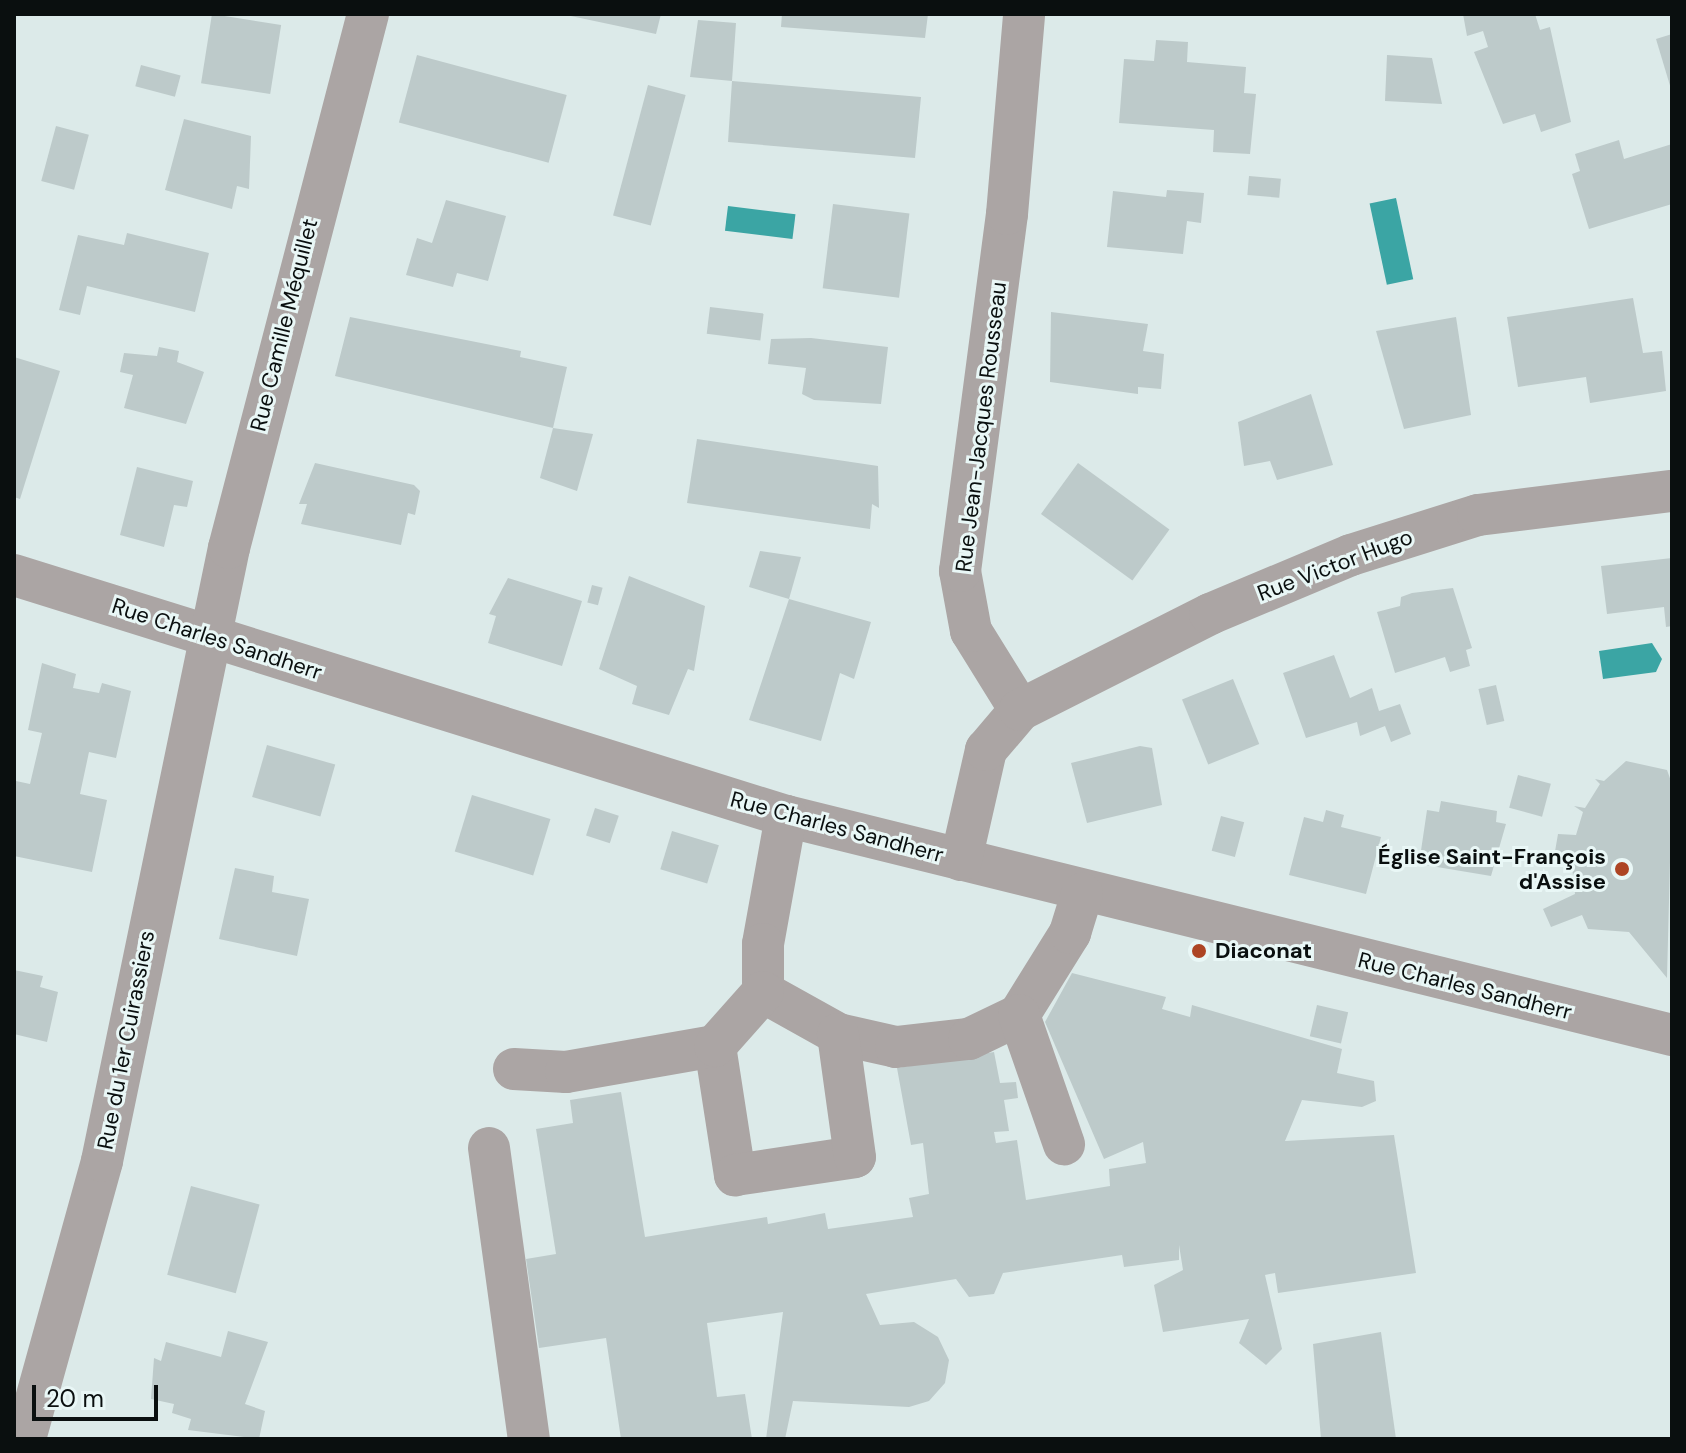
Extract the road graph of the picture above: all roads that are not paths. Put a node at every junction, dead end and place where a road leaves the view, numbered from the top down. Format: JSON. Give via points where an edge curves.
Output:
{"nodes":[{"id":1,"x":368,"y":14,"type":"edge"},
{"id":2,"x":1024,"y":14,"type":"edge"},
{"id":3,"x":1672,"y":491,"type":"edge"},
{"id":4,"x":14,"y":575,"type":"edge"},
{"id":5,"x":208,"y":637,"type":"junction"},
{"id":6,"x":1020,"y":710,"type":"junction"},
{"id":7,"x":786,"y":816,"type":"junction"},
{"id":8,"x":961,"y":860,"type":"junction"},
{"id":9,"x":1082,"y":894,"type":"junction"},
{"id":10,"x":763,"y":992,"type":"junction"},
{"id":11,"x":1019,"y":1015,"type":"junction"},
{"id":12,"x":838,"y":1034,"type":"junction"},
{"id":13,"x":1672,"y":1035,"type":"edge"},
{"id":14,"x":715,"y":1046,"type":"junction"},
{"id":15,"x":514,"y":1069,"type":"dead end"},
{"id":16,"x":1064,"y":1144,"type":"dead end"},
{"id":17,"x":489,"y":1148,"type":"dead end"},
{"id":18,"x":25,"y":1439,"type":"edge"},
{"id":19,"x":529,"y":1439,"type":"edge"}],
"edges":[{"from":1,"to":5,"type":"street","name":"Rue Camille Méquillet"},
{"from":2,"to":6,"type":"street","name":"Rue Jean-Jacques Rousseau","via":[[1007,214],[960,571],[971,631]]},
{"from":3,"to":6,"type":"street","name":"Rue Victor Hugo","via":[[1478,515],[1351,555],[1210,614]]},
{"from":4,"to":5,"type":"street","name":"Rue Charles Sandherr"},
{"from":5,"to":7,"type":"street","name":"Rue Charles Sandherr"},
{"from":5,"to":18,"type":"street","name":"Rue du 1er Cuirassiers","via":[[102,1161]]},
{"from":6,"to":8,"type":"street","via":[[986,750]]},
{"from":7,"to":8,"type":"street","name":"Rue Charles Sandherr"},
{"from":7,"to":10,"type":"street","via":[[763,944]]},
{"from":8,"to":9,"type":"street","name":"Rue Charles Sandherr"},
{"from":9,"to":11,"type":"street","via":[[1070,933]]},
{"from":9,"to":13,"type":"street","name":"Rue Charles Sandherr"},
{"from":10,"to":12,"type":"street"},
{"from":10,"to":14,"type":"street"},
{"from":11,"to":12,"type":"street","via":[[969,1039],[910,1045]]},
{"from":11,"to":16,"type":"street"},
{"from":12,"to":14,"type":"street","via":[[855,1157],[735,1175]]},
{"from":14,"to":15,"type":"street","via":[[566,1072]]},
{"from":17,"to":19,"type":"street"}]}
